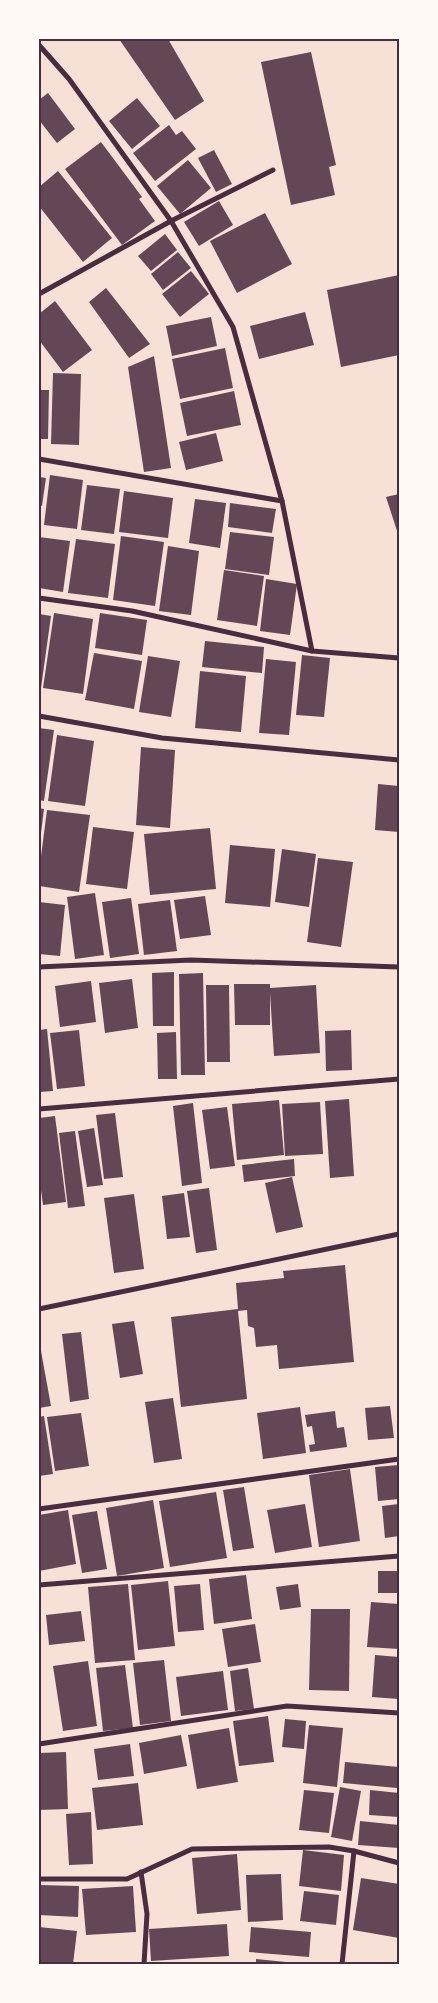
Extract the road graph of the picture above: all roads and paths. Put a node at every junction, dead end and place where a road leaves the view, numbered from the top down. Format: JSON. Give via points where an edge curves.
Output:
{"nodes":[{"id":1,"x":39,"y":45,"type":"edge"},
{"id":2,"x":273,"y":170,"type":"dead end"},
{"id":3,"x":171,"y":221,"type":"junction"},
{"id":4,"x":39,"y":294,"type":"edge"},
{"id":5,"x":39,"y":459,"type":"edge"},
{"id":6,"x":282,"y":501,"type":"junction"},
{"id":7,"x":39,"y":598,"type":"edge"},
{"id":8,"x":312,"y":651,"type":"junction"},
{"id":9,"x":399,"y":658,"type":"edge"},
{"id":10,"x":39,"y":716,"type":"edge"},
{"id":11,"x":399,"y":760,"type":"edge"},
{"id":12,"x":39,"y":967,"type":"edge"},
{"id":13,"x":399,"y":967,"type":"edge"},
{"id":14,"x":399,"y":1079,"type":"edge"},
{"id":15,"x":39,"y":1109,"type":"edge"},
{"id":16,"x":399,"y":1234,"type":"edge"},
{"id":17,"x":39,"y":1309,"type":"edge"},
{"id":18,"x":399,"y":1459,"type":"edge"},
{"id":19,"x":39,"y":1509,"type":"edge"},
{"id":20,"x":399,"y":1556,"type":"edge"},
{"id":21,"x":39,"y":1585,"type":"edge"},
{"id":22,"x":399,"y":1713,"type":"edge"},
{"id":23,"x":39,"y":1744,"type":"edge"},
{"id":24,"x":354,"y":1851,"type":"junction"},
{"id":25,"x":399,"y":1863,"type":"edge"},
{"id":26,"x":141,"y":1872,"type":"junction"},
{"id":27,"x":39,"y":1879,"type":"edge"},
{"id":28,"x":144,"y":1964,"type":"edge"},
{"id":29,"x":342,"y":1964,"type":"edge"}],
"edges":[{"from":1,"to":3,"type":"street","via":[[69,80]]},
{"from":2,"to":3,"type":"street"},
{"from":3,"to":4,"type":"street"},
{"from":3,"to":6,"type":"street","via":[[233,327]]},
{"from":5,"to":6,"type":"street"},
{"from":6,"to":8,"type":"street"},
{"from":7,"to":8,"type":"street","via":[[132,611]]},
{"from":8,"to":9,"type":"street"},
{"from":10,"to":11,"type":"street","via":[[162,738]]},
{"from":12,"to":13,"type":"street","via":[[191,960]]},
{"from":14,"to":15,"type":"street"},
{"from":16,"to":17,"type":"street"},
{"from":18,"to":19,"type":"street"},
{"from":20,"to":21,"type":"street"},
{"from":22,"to":23,"type":"street","via":[[288,1706]]},
{"from":24,"to":25,"type":"street"},
{"from":24,"to":26,"type":"street","via":[[328,1847],[192,1849]]},
{"from":24,"to":29,"type":"street"},
{"from":26,"to":27,"type":"street","via":[[127,1879]]},
{"from":26,"to":28,"type":"street","via":[[147,1914]]}]}
